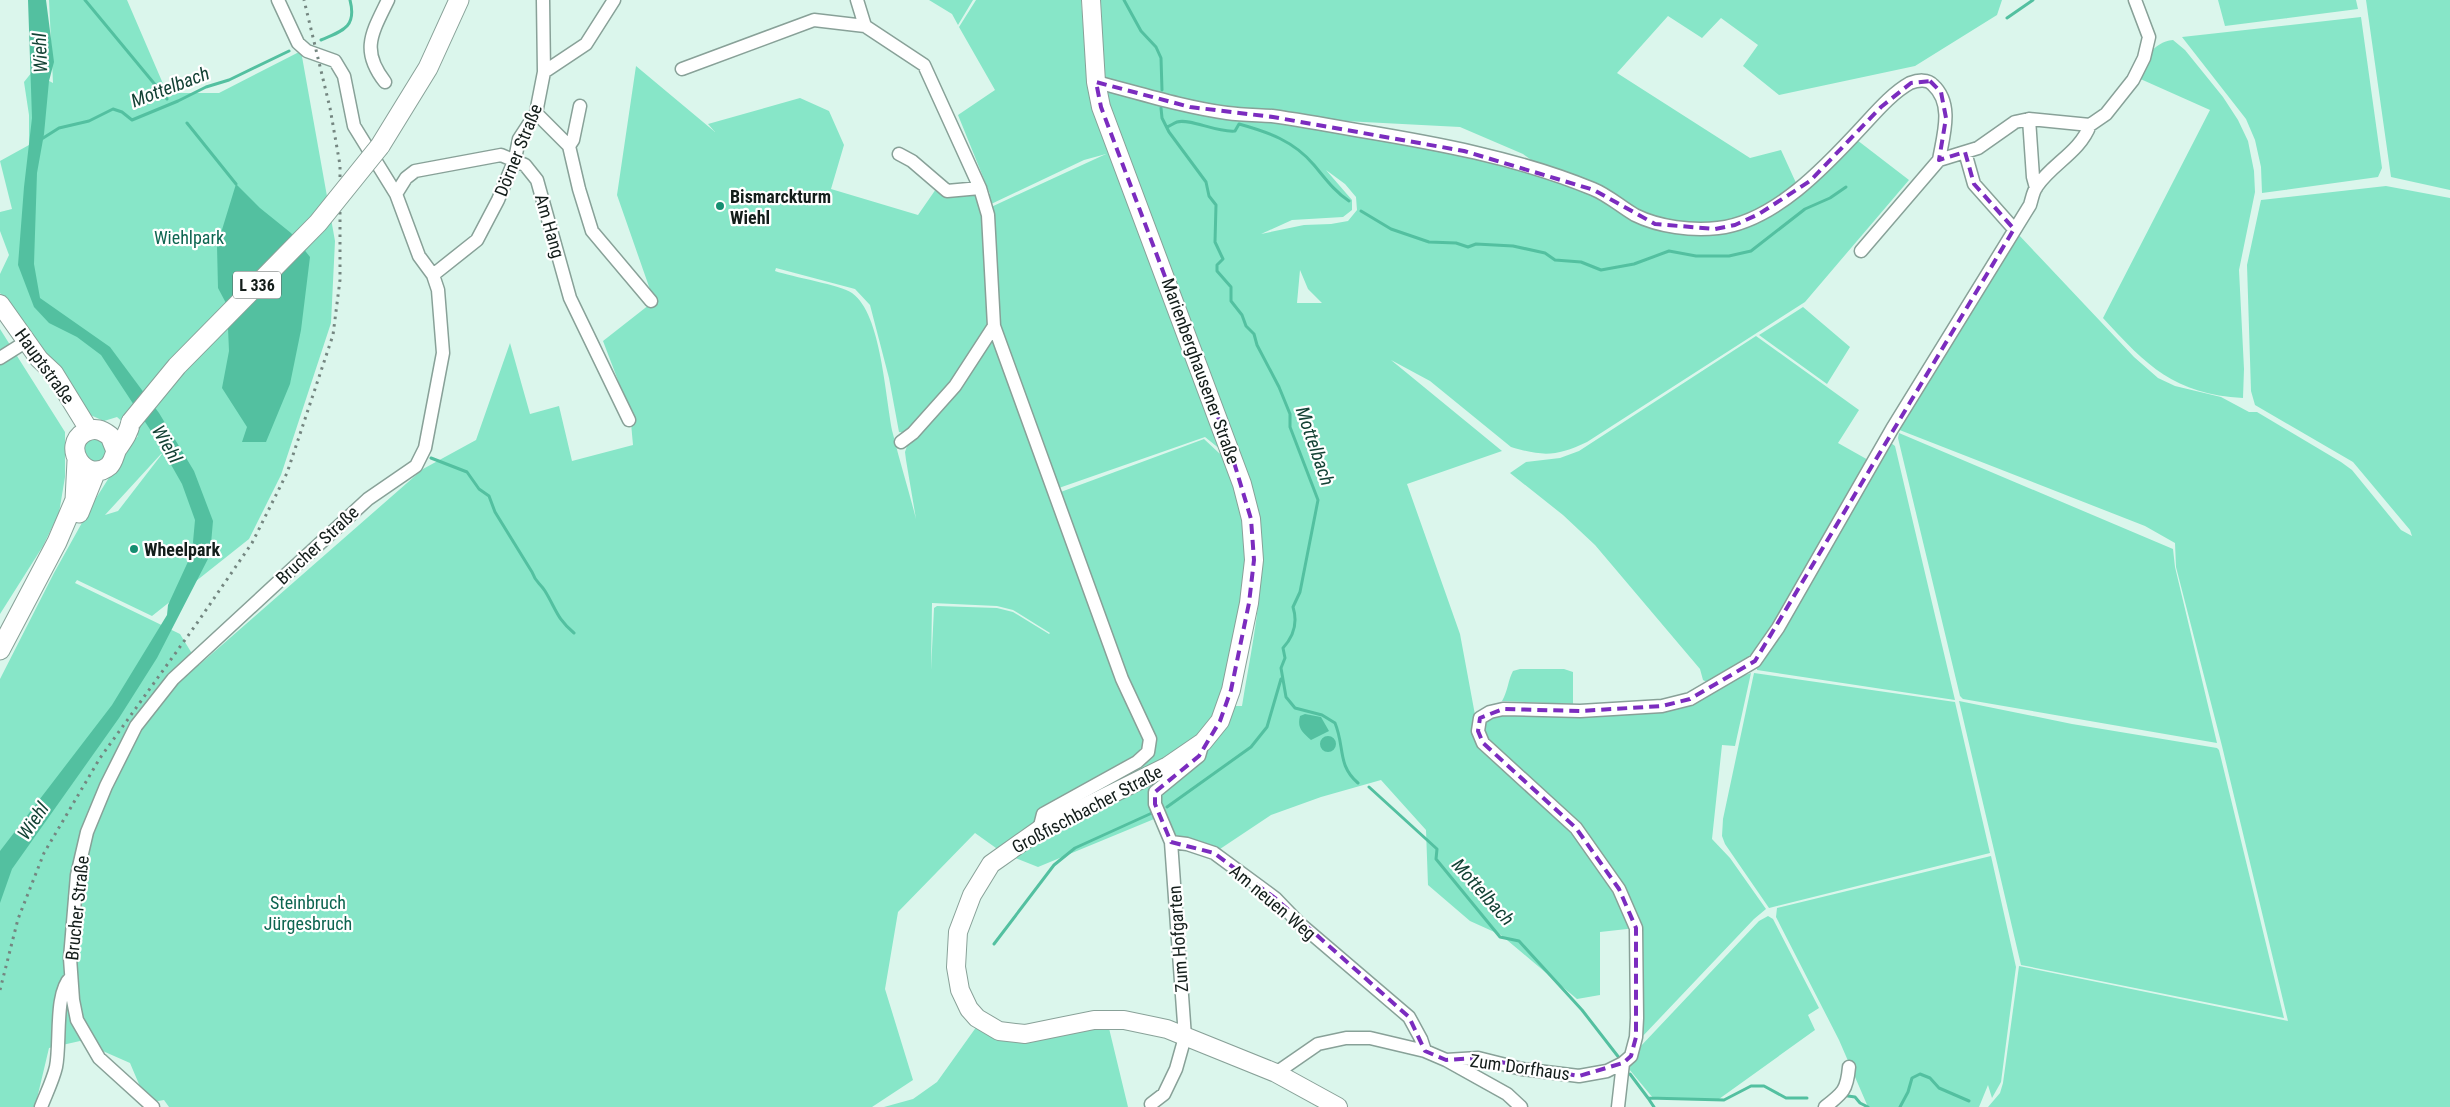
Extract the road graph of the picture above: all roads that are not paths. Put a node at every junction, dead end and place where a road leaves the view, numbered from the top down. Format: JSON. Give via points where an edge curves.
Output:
{"nodes":[{"id":1,"x":278,"y":0,"type":"edge"},
{"id":2,"x":388,"y":0,"type":"edge"},
{"id":3,"x":459,"y":0,"type":"edge"},
{"id":4,"x":544,"y":0,"type":"edge"},
{"id":5,"x":614,"y":0,"type":"edge"},
{"id":6,"x":857,"y":0,"type":"edge"},
{"id":7,"x":1091,"y":0,"type":"edge"},
{"id":8,"x":2135,"y":0,"type":"edge"},
{"id":9,"x":865,"y":26,"type":"junction"},
{"id":10,"x":682,"y":69,"type":"dead end"},
{"id":11,"x":544,"y":72,"type":"junction"},
{"id":12,"x":385,"y":82,"type":"dead end"},
{"id":13,"x":1096,"y":82,"type":"junction"},
{"id":14,"x":580,"y":106,"type":"dead end"},
{"id":15,"x":536,"y":114,"type":"junction"},
{"id":16,"x":2029,"y":119,"type":"junction"},
{"id":17,"x":2090,"y":125,"type":"junction"},
{"id":18,"x":569,"y":146,"type":"junction"},
{"id":19,"x":1965,"y":152,"type":"junction"},
{"id":20,"x":900,"y":154,"type":"dead end"},
{"id":21,"x":515,"y":159,"type":"junction"},
{"id":22,"x":1939,"y":160,"type":"junction"},
{"id":23,"x":980,"y":188,"type":"junction"},
{"id":24,"x":2036,"y":188,"type":"junction"},
{"id":25,"x":396,"y":194,"type":"junction"},
{"id":26,"x":2014,"y":229,"type":"junction"},
{"id":27,"x":1861,"y":251,"type":"dead end"},
{"id":28,"x":433,"y":275,"type":"junction"},
{"id":29,"x":650,"y":301,"type":"dead end"},
{"id":30,"x":0,"y":304,"type":"edge"},
{"id":31,"x":994,"y":326,"type":"junction"},
{"id":32,"x":27,"y":341,"type":"junction"},
{"id":33,"x":0,"y":358,"type":"edge"},
{"id":34,"x":629,"y":420,"type":"dead end"},
{"id":35,"x":131,"y":422,"type":"junction"},
{"id":36,"x":90,"y":433,"type":"junction"},
{"id":37,"x":900,"y":442,"type":"dead end"},
{"id":38,"x":116,"y":451,"type":"junction"},
{"id":39,"x":77,"y":461,"type":"junction"},
{"id":40,"x":96,"y":471,"type":"junction"},
{"id":41,"x":58,"y":542,"type":"junction"},
{"id":42,"x":0,"y":650,"type":"edge"},
{"id":43,"x":1204,"y":742,"type":"junction"},
{"id":44,"x":1039,"y":830,"type":"junction"},
{"id":45,"x":1171,"y":842,"type":"junction"},
{"id":46,"x":71,"y":977,"type":"junction"},
{"id":47,"x":1185,"y":1036,"type":"junction"},
{"id":48,"x":1425,"y":1051,"type":"junction"},
{"id":49,"x":1446,"y":1060,"type":"junction"},
{"id":50,"x":1623,"y":1063,"type":"junction"},
{"id":51,"x":1849,"y":1067,"type":"dead end"},
{"id":52,"x":1276,"y":1073,"type":"junction"},
{"id":53,"x":131,"y":1087,"type":"junction"},
{"id":54,"x":1151,"y":1104,"type":"dead end"},
{"id":55,"x":41,"y":1107,"type":"edge"},
{"id":56,"x":145,"y":1107,"type":"edge"},
{"id":57,"x":153,"y":1107,"type":"edge"},
{"id":58,"x":1338,"y":1107,"type":"edge"},
{"id":59,"x":1521,"y":1107,"type":"edge"},
{"id":60,"x":1618,"y":1107,"type":"edge"},
{"id":61,"x":1825,"y":1107,"type":"edge"}],
"edges":[{"from":1,"to":25,"type":"street","name":"Brucher Straße","via":[[298,44],[307,51],[335,61],[344,76],[354,126]]},
{"from":2,"to":12,"type":"street","via":[[371,36],[369,53],[374,68]]},
{"from":3,"to":35,"type":"main road","number":"L 336","bridge":true,"via":[[428,68],[380,146],[318,223],[177,366]]},
{"from":4,"to":11,"type":"street","name":"Dörner Straße"},
{"from":5,"to":11,"type":"street","via":[[586,44]]},
{"from":6,"to":9,"type":"street"},
{"from":7,"to":13,"type":"main road","name":"Marienberghausener Straße"},
{"from":8,"to":17,"type":"street","via":[[2149,37],[2144,58],[2133,80],[2106,114]]},
{"from":9,"to":10,"type":"street","via":[[814,20]]},
{"from":9,"to":23,"type":"street","via":[[924,65]]},
{"from":11,"to":15,"type":"street","name":"Dörner Straße"},
{"from":13,"to":22,"type":"street","via":[[1190,107],[1404,138],[1528,167],[1594,190],[1655,224],[1715,229],[1736,225],[1759,214],[1810,181],[1881,107],[1911,83],[1921,80],[1930,82],[1941,92],[1946,118]]},
{"from":13,"to":43,"type":"main road","name":"Marienberghausener Straße","via":[[1101,107],[1230,449],[1252,519],[1254,560],[1240,651],[1220,722]]},
{"from":14,"to":18,"type":"street"},
{"from":15,"to":18,"type":"street"},
{"from":15,"to":21,"type":"street","name":"Dörner Straße","via":[[519,138]]},
{"from":16,"to":17,"type":"street"},
{"from":16,"to":19,"type":"street","via":[[2015,122],[1978,148]]},
{"from":16,"to":24,"type":"street"},
{"from":17,"to":24,"type":"street","via":[[2086,136]]},
{"from":18,"to":29,"type":"street","via":[[592,231]]},
{"from":19,"to":22,"type":"street"},
{"from":19,"to":26,"type":"street","via":[[1974,184]]},
{"from":20,"to":23,"type":"street","via":[[947,191]]},
{"from":21,"to":25,"type":"street","via":[[501,155],[415,171]]},
{"from":21,"to":28,"type":"street","name":"Dörner Straße","via":[[477,240]]},
{"from":21,"to":34,"type":"street","name":"Am Hang","via":[[525,165],[537,180],[570,298]]},
{"from":22,"to":27,"type":"street"},
{"from":23,"to":31,"type":"street","via":[[988,215]]},
{"from":24,"to":26,"type":"street","via":[[2030,205]]},
{"from":25,"to":28,"type":"street","name":"Brucher Straße","via":[[419,256]]},
{"from":26,"to":50,"type":"street","via":[[1756,661],[1690,699],[1662,706],[1580,711],[1503,709],[1480,718],[1478,731],[1483,743],[1576,828],[1619,890],[1636,928],[1636,1037],[1631,1056]]},
{"from":28,"to":46,"type":"street","name":"Brucher Straße","via":[[438,290],[443,353],[425,448],[416,466],[368,500],[306,555],[173,679],[136,726],[87,832],[77,875]]},
{"from":30,"to":32,"type":"main road","name":"Hauptstraße"},
{"from":31,"to":37,"type":"street","via":[[955,386],[913,433]]},
{"from":31,"to":44,"type":"street","via":[[1122,679],[1150,739],[1148,752],[1137,762],[1043,814]]},
{"from":32,"to":33,"type":"street"},
{"from":32,"to":36,"type":"main road","name":"Hauptstraße","via":[[38,359],[54,373]]},
{"from":35,"to":36,"type":"main road"},
{"from":35,"to":38,"type":"main road","number":"L 336","via":[[127,437]]},
{"from":36,"to":38,"type":"main road","via":[[110,436]]},
{"from":36,"to":39,"type":"main road","number":"L 336","via":[[75,446]]},
{"from":38,"to":40,"type":"main road","number":"L 336","via":[[110,465]]},
{"from":39,"to":40,"type":"main road"},
{"from":39,"to":41,"type":"main road","number":"L 336","via":[[75,500]]},
{"from":40,"to":41,"type":"main road","number":"L 336","via":[[72,526]]},
{"from":41,"to":42,"type":"main road","number":"L 336"},
{"from":43,"to":44,"type":"main road","name":"Großfischbacher Straße","via":[[1168,766]]},
{"from":43,"to":45,"type":"street","via":[[1199,756],[1155,792],[1155,804]]},
{"from":44,"to":47,"type":"main road","name":"Großfischbacher Straße","via":[[991,864],[972,895],[958,932],[956,967],[960,990],[969,1009],[977,1018],[999,1031],[1025,1034],[1094,1020],[1124,1020]]},
{"from":45,"to":47,"type":"street","name":"Zum Hofgarten"},
{"from":45,"to":48,"type":"street","name":"Am neuen Weg","via":[[1214,854],[1275,898],[1299,923],[1409,1017]]},
{"from":46,"to":53,"type":"street","name":"Brucher Straße","via":[[77,1020],[99,1058]]},
{"from":46,"to":55,"type":"street","via":[[64,983],[61,997],[56,1070]]},
{"from":47,"to":52,"type":"main road","name":"Großfischbacher Straße"},
{"from":47,"to":54,"type":"street","via":[[1176,1069],[1164,1094]]},
{"from":48,"to":49,"type":"street","name":"Zum Dorfhaus"},
{"from":48,"to":52,"type":"street","name":"Zum Dorfhaus","via":[[1370,1038],[1346,1038],[1318,1044]]},
{"from":49,"to":50,"type":"street","name":"Zum Dorfhaus","via":[[1478,1058],[1522,1069],[1578,1076]]},
{"from":49,"to":59,"type":"street","via":[[1507,1094]]},
{"from":50,"to":60,"type":"street"},
{"from":51,"to":61,"type":"street","via":[[1848,1083],[1842,1094]]},
{"from":52,"to":58,"type":"main road","name":"Großfischbacher Straße"},
{"from":53,"to":56,"type":"street","name":"Brucher Straße"},
{"from":53,"to":57,"type":"street","name":"Brucher Straße"}]}
